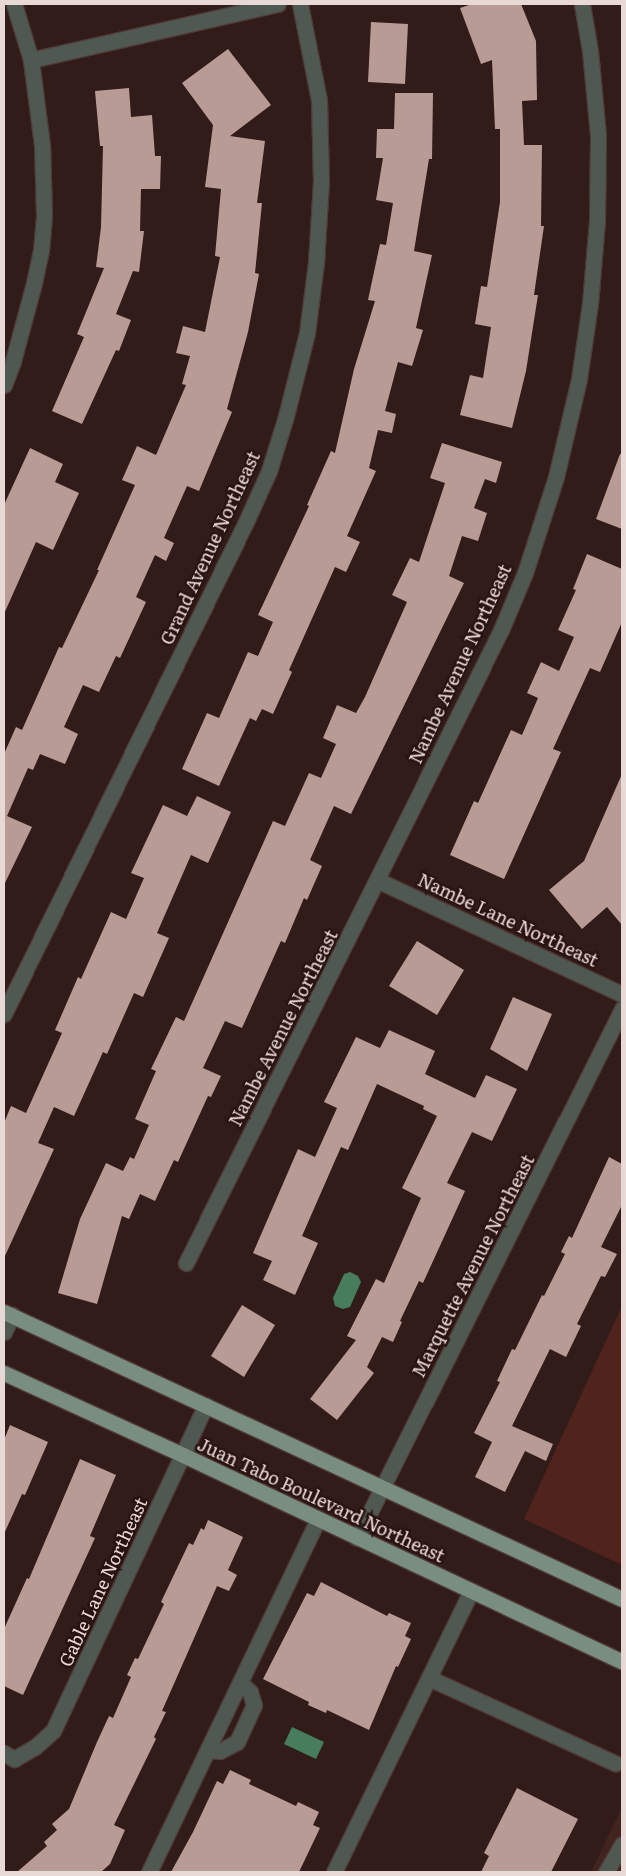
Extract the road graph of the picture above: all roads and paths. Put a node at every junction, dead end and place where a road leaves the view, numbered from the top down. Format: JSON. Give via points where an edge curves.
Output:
{"nodes":[{"id":1,"x":14,"y":4,"type":"edge"},
{"id":2,"x":278,"y":4,"type":"edge"},
{"id":3,"x":300,"y":4,"type":"edge"},
{"id":4,"x":582,"y":4,"type":"edge"},
{"id":5,"x":31,"y":60,"type":"junction"},
{"id":6,"x":4,"y":385,"type":"edge"},
{"id":7,"x":378,"y":880,"type":"junction"},
{"id":8,"x":622,"y":994,"type":"edge"},
{"id":9,"x":622,"y":1010,"type":"edge"},
{"id":10,"x":4,"y":1014,"type":"edge"},
{"id":11,"x":186,"y":1263,"type":"dead end"},
{"id":12,"x":8,"y":1313,"type":"edge"},
{"id":13,"x":4,"y":1332,"type":"edge"},
{"id":14,"x":4,"y":1373,"type":"edge"},
{"id":15,"x":206,"y":1406,"type":"junction"},
{"id":16,"x":183,"y":1455,"type":"junction"},
{"id":17,"x":383,"y":1488,"type":"junction"},
{"id":18,"x":318,"y":1519,"type":"junction"},
{"id":19,"x":358,"y":1538,"type":"junction"},
{"id":20,"x":472,"y":1591,"type":"junction"},
{"id":21,"x":622,"y":1599,"type":"edge"},
{"id":22,"x":622,"y":1662,"type":"edge"},
{"id":23,"x":429,"y":1678,"type":"junction"},
{"id":24,"x":240,"y":1682,"type":"junction"},
{"id":25,"x":208,"y":1750,"type":"junction"},
{"id":26,"x":9,"y":1756,"type":"edge"},
{"id":27,"x":615,"y":1763,"type":"dead end"},
{"id":28,"x":622,"y":1844,"type":"edge"},
{"id":29,"x":149,"y":1872,"type":"edge"},
{"id":30,"x":334,"y":1872,"type":"edge"},
{"id":31,"x":606,"y":1872,"type":"edge"}],
"edges":[{"from":1,"to":5,"type":"street"},
{"from":2,"to":5,"type":"street"},
{"from":3,"to":10,"type":"street","name":"Grand Avenue Northeast","via":[[319,100],[321,181],[316,263],[307,333],[286,416],[268,471],[245,524]]},
{"from":4,"to":7,"type":"street","name":"Nambe Avenue Northeast","via":[[598,135],[597,221],[579,379],[556,477],[525,573],[501,630]]},
{"from":5,"to":6,"type":"street","via":[[42,145],[43,224],[34,284]]},
{"from":7,"to":8,"type":"street","name":"Nambe Lane Northeast"},
{"from":7,"to":11,"type":"street","name":"Nambe Avenue Northeast"},
{"from":9,"to":17,"type":"street","name":"Marquette Avenue Northeast"},
{"from":12,"to":13,"type":"street"},
{"from":12,"to":15,"type":"main road","name":"Juan Tabo Boulevard Northeast"},
{"from":14,"to":16,"type":"main road","name":"Juan Tabo Boulevard Northeast"},
{"from":15,"to":16,"type":"street","name":"Gable Lane Northeast"},
{"from":15,"to":17,"type":"main road","name":"Juan Tabo Boulevard Northeast"},
{"from":16,"to":18,"type":"main road","name":"Juan Tabo Boulevard Northeast"},
{"from":16,"to":26,"type":"street","name":"Gable Lane Northeast","via":[[54,1731],[35,1747]]},
{"from":17,"to":19,"type":"street","name":"Marquette Avenue Northeast"},
{"from":17,"to":21,"type":"main road","name":"Juan Tabo Boulevard Northeast"},
{"from":18,"to":19,"type":"main road","name":"Juan Tabo Boulevard Northeast"},
{"from":18,"to":24,"type":"street"},
{"from":19,"to":20,"type":"main road","name":"Juan Tabo Boulevard Northeast"},
{"from":20,"to":22,"type":"main road","name":"Juan Tabo Boulevard Northeast"},
{"from":20,"to":23,"type":"street"},
{"from":23,"to":27,"type":"street"},
{"from":23,"to":30,"type":"street"},
{"from":24,"to":25,"type":"street"},
{"from":24,"to":25,"type":"street","via":[[250,1692],[254,1705],[237,1742],[220,1751]]},
{"from":25,"to":29,"type":"street"},
{"from":28,"to":31,"type":"street"}]}
